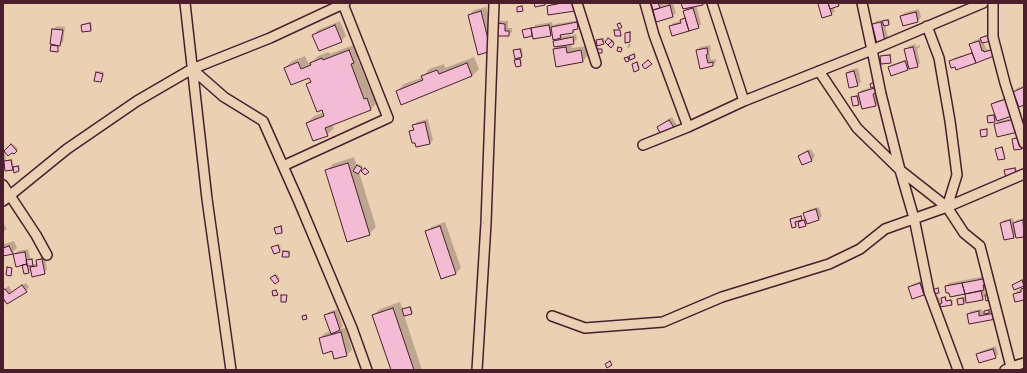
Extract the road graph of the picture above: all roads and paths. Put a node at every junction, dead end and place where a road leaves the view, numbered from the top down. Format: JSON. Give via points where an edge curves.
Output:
{"nodes":[{"id":1,"x":185,"y":3,"type":"edge"},
{"id":2,"x":344,"y":3,"type":"edge"},
{"id":3,"x":494,"y":3,"type":"edge"},
{"id":4,"x":577,"y":3,"type":"edge"},
{"id":5,"x":645,"y":3,"type":"edge"},
{"id":6,"x":712,"y":3,"type":"edge"},
{"id":7,"x":862,"y":3,"type":"edge"},
{"id":8,"x":983,"y":3,"type":"edge"},
{"id":9,"x":993,"y":3,"type":"edge"},
{"id":10,"x":927,"y":26,"type":"junction"},
{"id":11,"x":872,"y":50,"type":"junction"},
{"id":12,"x":596,"y":63,"type":"dead end"},
{"id":13,"x":192,"y":69,"type":"junction"},
{"id":14,"x":819,"y":71,"type":"junction"},
{"id":15,"x":744,"y":101,"type":"junction"},
{"id":16,"x":688,"y":127,"type":"junction"},
{"id":17,"x":1024,"y":143,"type":"edge"},
{"id":18,"x":643,"y":145,"type":"dead end"},
{"id":19,"x":283,"y":166,"type":"junction"},
{"id":20,"x":900,"y":170,"type":"junction"},
{"id":21,"x":1024,"y":174,"type":"edge"},
{"id":22,"x":3,"y":185,"type":"edge"},
{"id":23,"x":6,"y":198,"type":"edge"},
{"id":24,"x":947,"y":207,"type":"junction"},
{"id":25,"x":914,"y":218,"type":"junction"},
{"id":26,"x":47,"y":255,"type":"dead end"},
{"id":27,"x":552,"y":316,"type":"dead end"},
{"id":28,"x":1024,"y":363,"type":"edge"},
{"id":29,"x":1008,"y":368,"type":"edge"},
{"id":30,"x":231,"y":370,"type":"edge"},
{"id":31,"x":367,"y":370,"type":"edge"},
{"id":32,"x":477,"y":370,"type":"edge"},
{"id":33,"x":958,"y":370,"type":"edge"}],
"edges":[{"from":1,"to":13,"type":"street"},
{"from":2,"to":13,"type":"street","via":[[270,38]]},
{"from":2,"to":19,"type":"street","via":[[388,118]]},
{"from":3,"to":32,"type":"street","via":[[486,223]]},
{"from":4,"to":12,"type":"street"},
{"from":5,"to":16,"type":"street"},
{"from":6,"to":15,"type":"street"},
{"from":7,"to":11,"type":"street"},
{"from":8,"to":10,"type":"street"},
{"from":9,"to":17,"type":"street","via":[[993,37]]},
{"from":10,"to":11,"type":"street"},
{"from":10,"to":24,"type":"street","via":[[938,58],[957,175]]},
{"from":11,"to":14,"type":"street"},
{"from":11,"to":20,"type":"street"},
{"from":13,"to":19,"type":"street","via":[[224,97],[263,121]]},
{"from":13,"to":23,"type":"street","via":[[137,101],[67,149]]},
{"from":13,"to":30,"type":"street"},
{"from":14,"to":15,"type":"street"},
{"from":14,"to":20,"type":"street","via":[[857,128]]},
{"from":15,"to":16,"type":"street"},
{"from":16,"to":18,"type":"street"},
{"from":19,"to":31,"type":"street","via":[[352,328]]},
{"from":20,"to":24,"type":"street"},
{"from":20,"to":25,"type":"street"},
{"from":21,"to":24,"type":"street"},
{"from":22,"to":23,"type":"street"},
{"from":23,"to":26,"type":"street","via":[[36,235]]},
{"from":24,"to":25,"type":"street"},
{"from":24,"to":29,"type":"street","via":[[964,233],[980,246]]},
{"from":25,"to":27,"type":"street","via":[[885,229],[860,249],[829,264],[722,297],[663,322],[586,328]]},
{"from":25,"to":33,"type":"street","via":[[929,292]]},
{"from":28,"to":29,"type":"street"}]}
